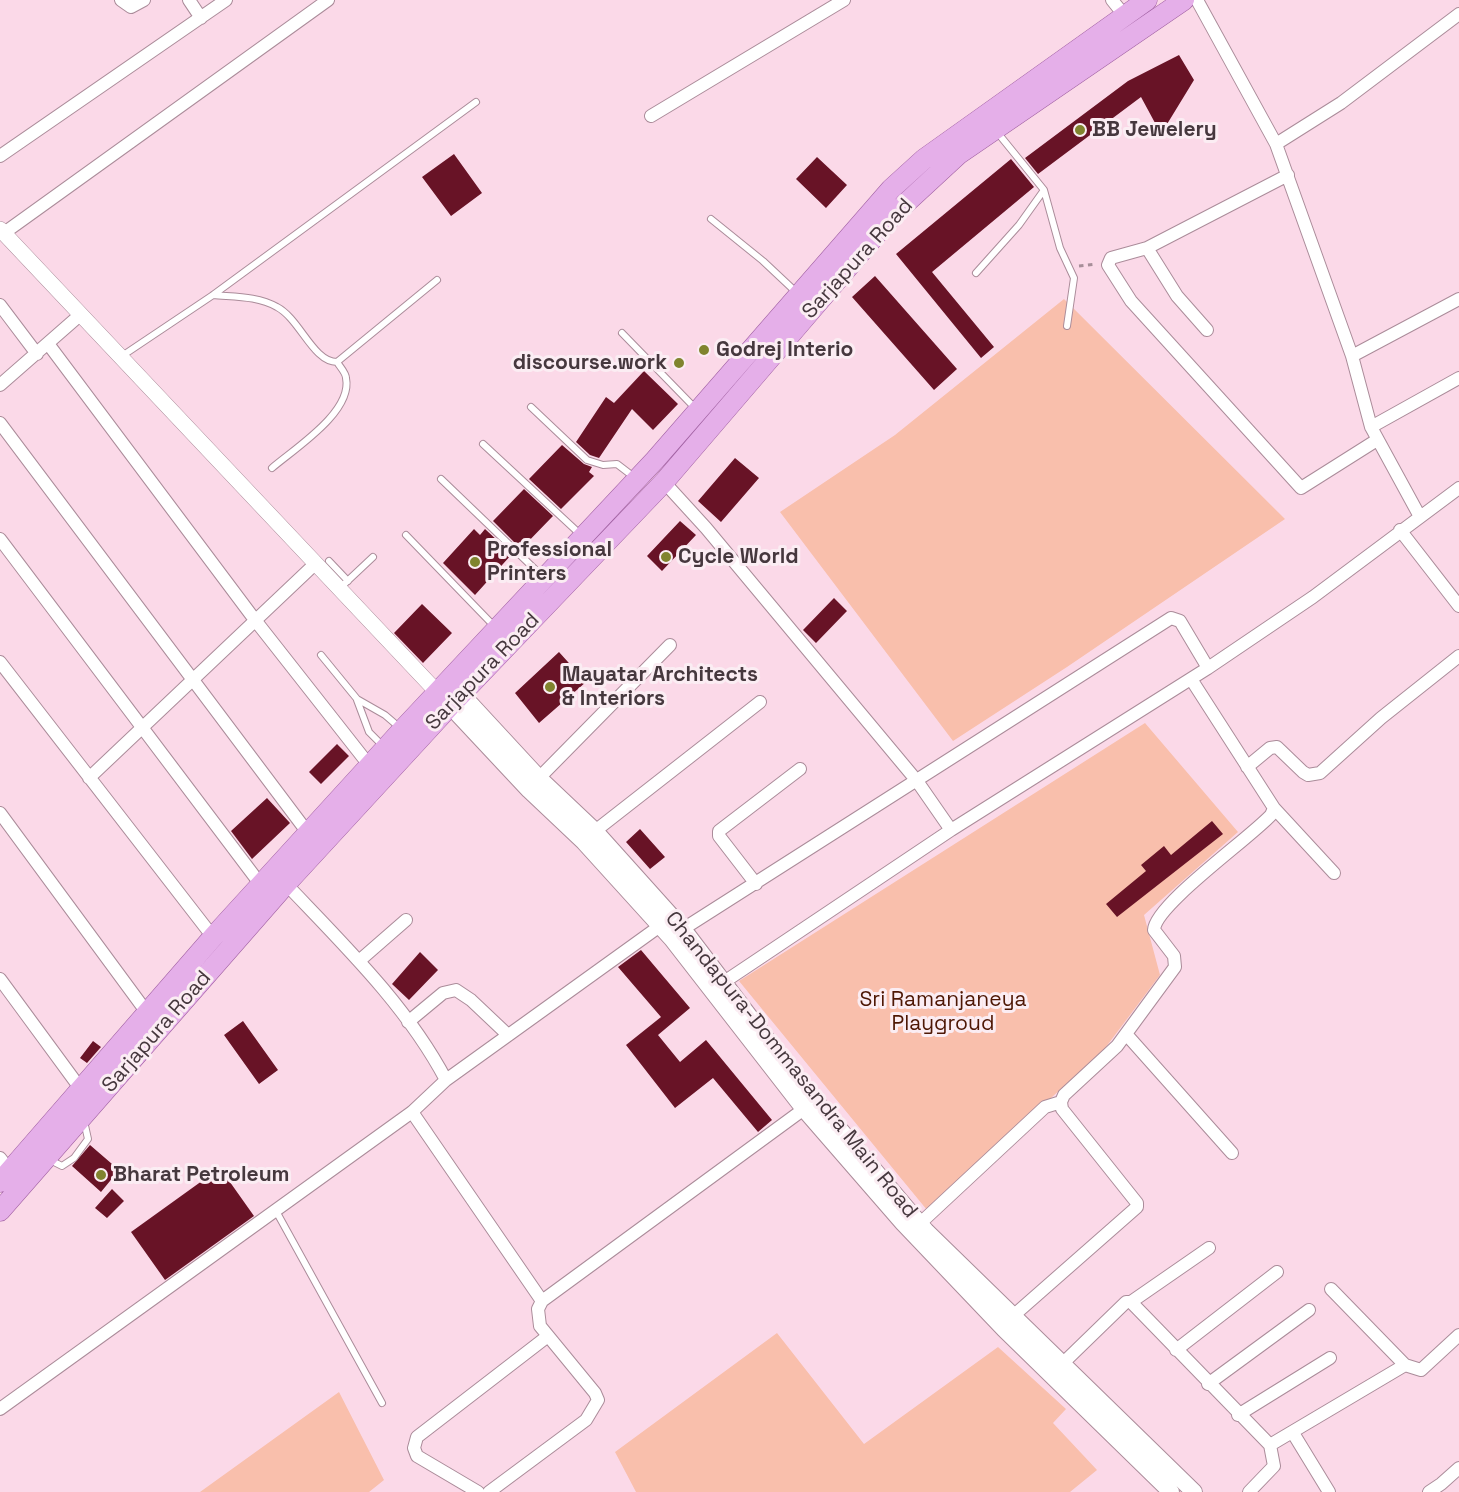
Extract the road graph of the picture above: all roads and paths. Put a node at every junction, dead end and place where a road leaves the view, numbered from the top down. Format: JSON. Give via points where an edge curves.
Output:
{"nodes":[{"id":1,"x":121,"y":0,"type":"edge"},
{"id":2,"x":144,"y":0,"type":"edge"},
{"id":3,"x":189,"y":0,"type":"edge"},
{"id":4,"x":225,"y":0,"type":"edge"},
{"id":5,"x":328,"y":0,"type":"edge"},
{"id":6,"x":843,"y":0,"type":"edge"},
{"id":7,"x":1147,"y":0,"type":"edge"},
{"id":8,"x":1184,"y":0,"type":"edge"},
{"id":9,"x":1197,"y":0,"type":"edge"},
{"id":10,"x":1118,"y":8,"type":"edge"},
{"id":11,"x":1459,"y":14,"type":"edge"},
{"id":12,"x":201,"y":18,"type":"junction"},
{"id":13,"x":476,"y":102,"type":"dead end"},
{"id":14,"x":651,"y":116,"type":"dead end"},
{"id":15,"x":989,"y":122,"type":"junction"},
{"id":16,"x":1276,"y":144,"type":"junction"},
{"id":17,"x":0,"y":156,"type":"edge"},
{"id":18,"x":1288,"y":175,"type":"junction"},
{"id":19,"x":1044,"y":190,"type":"junction"},
{"id":20,"x":711,"y":219,"type":"dead end"},
{"id":21,"x":2,"y":231,"type":"edge"},
{"id":22,"x":1147,"y":248,"type":"junction"},
{"id":23,"x":1112,"y":258,"type":"junction"},
{"id":24,"x":1068,"y":267,"type":"junction"},
{"id":25,"x":976,"y":273,"type":"dead end"},
{"id":26,"x":437,"y":280,"type":"dead end"},
{"id":27,"x":213,"y":295,"type":"junction"},
{"id":28,"x":799,"y":295,"type":"junction"},
{"id":29,"x":1459,"y":299,"type":"edge"},
{"id":30,"x":0,"y":305,"type":"edge"},
{"id":31,"x":80,"y":315,"type":"junction"},
{"id":32,"x":1067,"y":326,"type":"dead end"},
{"id":33,"x":1207,"y":330,"type":"dead end"},
{"id":34,"x":622,"y":333,"type":"dead end"},
{"id":35,"x":49,"y":345,"type":"junction"},
{"id":36,"x":37,"y":354,"type":"junction"},
{"id":37,"x":122,"y":356,"type":"junction"},
{"id":38,"x":1352,"y":356,"type":"junction"},
{"id":39,"x":337,"y":362,"type":"junction"},
{"id":40,"x":1459,"y":378,"type":"edge"},
{"id":41,"x":0,"y":385,"type":"edge"},
{"id":42,"x":531,"y":407,"type":"dead end"},
{"id":43,"x":697,"y":411,"type":"junction"},
{"id":44,"x":0,"y":423,"type":"edge"},
{"id":45,"x":1371,"y":427,"type":"junction"},
{"id":46,"x":1377,"y":440,"type":"junction"},
{"id":47,"x":483,"y":444,"type":"dead end"},
{"id":48,"x":272,"y":468,"type":"dead end"},
{"id":49,"x":441,"y":479,"type":"dead end"},
{"id":50,"x":637,"y":480,"type":"junction"},
{"id":51,"x":664,"y":482,"type":"junction"},
{"id":52,"x":1459,"y":488,"type":"edge"},
{"id":53,"x":1419,"y":515,"type":"junction"},
{"id":54,"x":1400,"y":530,"type":"junction"},
{"id":55,"x":405,"y":535,"type":"dead end"},
{"id":56,"x":583,"y":537,"type":"junction"},
{"id":57,"x":0,"y":539,"type":"edge"},
{"id":58,"x":373,"y":557,"type":"dead end"},
{"id":59,"x":323,"y":562,"type":"junction"},
{"id":60,"x":545,"y":579,"type":"junction"},
{"id":61,"x":344,"y":585,"type":"junction"},
{"id":62,"x":1459,"y":606,"type":"edge"},
{"id":63,"x":255,"y":620,"type":"junction"},
{"id":64,"x":498,"y":630,"type":"junction"},
{"id":65,"x":670,"y":645,"type":"dead end"},
{"id":66,"x":321,"y":655,"type":"dead end"},
{"id":67,"x":1459,"y":656,"type":"edge"},
{"id":68,"x":0,"y":662,"type":"edge"},
{"id":69,"x":1208,"y":668,"type":"junction"},
{"id":70,"x":193,"y":678,"type":"junction"},
{"id":71,"x":1191,"y":679,"type":"junction"},
{"id":72,"x":450,"y":693,"type":"junction"},
{"id":73,"x":357,"y":699,"type":"junction"},
{"id":74,"x":760,"y":702,"type":"dead end"},
{"id":75,"x":141,"y":726,"type":"junction"},
{"id":76,"x":402,"y":730,"type":"junction"},
{"id":77,"x":385,"y":748,"type":"junction"},
{"id":78,"x":369,"y":765,"type":"junction"},
{"id":79,"x":1247,"y":767,"type":"junction"},
{"id":80,"x":800,"y":769,"type":"dead end"},
{"id":81,"x":89,"y":778,"type":"junction"},
{"id":82,"x":538,"y":778,"type":"junction"},
{"id":83,"x":916,"y":781,"type":"junction"},
{"id":84,"x":1274,"y":808,"type":"junction"},
{"id":85,"x":0,"y":813,"type":"edge"},
{"id":86,"x":951,"y":830,"type":"junction"},
{"id":87,"x":595,"y":831,"type":"junction"},
{"id":88,"x":308,"y":833,"type":"junction"},
{"id":89,"x":1334,"y":873,"type":"dead end"},
{"id":90,"x":286,"y":884,"type":"junction"},
{"id":91,"x":756,"y":884,"type":"junction"},
{"id":92,"x":261,"y":885,"type":"junction"},
{"id":93,"x":406,"y":920,"type":"dead end"},
{"id":94,"x":660,"y":926,"type":"junction"},
{"id":95,"x":683,"y":929,"type":"junction"},
{"id":96,"x":213,"y":938,"type":"junction"},
{"id":97,"x":359,"y":961,"type":"junction"},
{"id":98,"x":0,"y":979,"type":"edge"},
{"id":99,"x":724,"y":982,"type":"junction"},
{"id":100,"x":148,"y":1014,"type":"junction"},
{"id":101,"x":408,"y":1022,"type":"junction"},
{"id":102,"x":508,"y":1035,"type":"junction"},
{"id":103,"x":1126,"y":1035,"type":"junction"},
{"id":104,"x":446,"y":1080,"type":"junction"},
{"id":105,"x":1060,"y":1102,"type":"junction"},
{"id":106,"x":86,"y":1104,"type":"junction"},
{"id":107,"x":804,"y":1109,"type":"junction"},
{"id":108,"x":412,"y":1112,"type":"junction"},
{"id":109,"x":1232,"y":1153,"type":"dead end"},
{"id":110,"x":3,"y":1170,"type":"edge"},
{"id":111,"x":0,"y":1211,"type":"edge"},
{"id":112,"x":276,"y":1211,"type":"junction"},
{"id":113,"x":915,"y":1228,"type":"junction"},
{"id":114,"x":1209,"y":1248,"type":"dead end"},
{"id":115,"x":1277,"y":1272,"type":"dead end"},
{"id":116,"x":1331,"y":1289,"type":"dead end"},
{"id":117,"x":542,"y":1301,"type":"junction"},
{"id":118,"x":1131,"y":1302,"type":"junction"},
{"id":119,"x":1309,"y":1310,"type":"dead end"},
{"id":120,"x":1013,"y":1316,"type":"junction"},
{"id":121,"x":1459,"y":1335,"type":"edge"},
{"id":122,"x":548,"y":1336,"type":"junction"},
{"id":123,"x":1176,"y":1350,"type":"junction"},
{"id":124,"x":1330,"y":1358,"type":"dead end"},
{"id":125,"x":1405,"y":1365,"type":"junction"},
{"id":126,"x":1057,"y":1369,"type":"junction"},
{"id":127,"x":1208,"y":1384,"type":"junction"},
{"id":128,"x":382,"y":1403,"type":"dead end"},
{"id":129,"x":0,"y":1409,"type":"edge"},
{"id":130,"x":1238,"y":1415,"type":"junction"},
{"id":131,"x":1293,"y":1433,"type":"junction"},
{"id":132,"x":1270,"y":1445,"type":"junction"},
{"id":133,"x":1459,"y":1468,"type":"edge"},
{"id":134,"x":477,"y":1492,"type":"edge"},
{"id":135,"x":489,"y":1492,"type":"edge"},
{"id":136,"x":1171,"y":1492,"type":"edge"},
{"id":137,"x":1194,"y":1492,"type":"edge"},
{"id":138,"x":1249,"y":1492,"type":"edge"},
{"id":139,"x":1329,"y":1492,"type":"edge"},
{"id":140,"x":1429,"y":1492,"type":"edge"}],
"edges":[{"from":1,"to":2,"type":"street","via":[[131,7]]},
{"from":3,"to":12,"type":"street"},
{"from":4,"to":12,"type":"street"},
{"from":5,"to":21,"type":"street"},
{"from":6,"to":14,"type":"street"},
{"from":7,"to":10,"type":"main road","name":"Sarjapura Road"},
{"from":8,"to":15,"type":"main road","name":"Sarjapura Road","via":[[1057,91]]},
{"from":9,"to":16,"type":"street"},
{"from":10,"to":15,"type":"main road","name":"Sarjapura Road"},
{"from":11,"to":16,"type":"street","via":[[1341,103]]},
{"from":12,"to":17,"type":"street"},
{"from":13,"to":27,"type":"lane"},
{"from":15,"to":19,"type":"lane"},
{"from":15,"to":28,"type":"main road","name":"Sarjapura Road","via":[[924,159],[891,189]]},
{"from":15,"to":51,"type":"main road","name":"Sarjapura Road","via":[[893,215]]},
{"from":16,"to":18,"type":"street"},
{"from":18,"to":22,"type":"street"},
{"from":18,"to":38,"type":"street"},
{"from":19,"to":24,"type":"lane"},
{"from":19,"to":25,"type":"lane"},
{"from":20,"to":28,"type":"lane"},
{"from":21,"to":31,"type":"street"},
{"from":22,"to":23,"type":"street"},
{"from":22,"to":33,"type":"street","via":[[1177,296]]},
{"from":23,"to":24,"type":"path"},
{"from":23,"to":46,"type":"street","via":[[1110,271],[1131,301],[1297,486],[1305,488]]},
{"from":24,"to":32,"type":"lane","via":[[1074,278]]},
{"from":26,"to":39,"type":"lane"},
{"from":27,"to":37,"type":"lane"},
{"from":27,"to":39,"type":"lane","via":[[266,301],[280,308],[320,356]]},
{"from":28,"to":43,"type":"main road","name":"Sarjapura Road"},
{"from":29,"to":38,"type":"street"},
{"from":30,"to":36,"type":"street"},
{"from":31,"to":35,"type":"street"},
{"from":31,"to":37,"type":"street"},
{"from":34,"to":43,"type":"lane"},
{"from":35,"to":36,"type":"street"},
{"from":35,"to":63,"type":"street"},
{"from":36,"to":41,"type":"street"},
{"from":37,"to":59,"type":"street"},
{"from":38,"to":45,"type":"street"},
{"from":39,"to":48,"type":"lane","via":[[346,376],[346,384],[333,416]]},
{"from":40,"to":45,"type":"street"},
{"from":42,"to":50,"type":"lane","via":[[587,460],[617,464]]},
{"from":43,"to":50,"type":"main road","name":"Sarjapura Road"},
{"from":44,"to":70,"type":"street"},
{"from":45,"to":46,"type":"street"},
{"from":46,"to":53,"type":"street"},
{"from":47,"to":56,"type":"lane"},
{"from":49,"to":60,"type":"lane"},
{"from":50,"to":56,"type":"main road","name":"Sarjapura Road"},
{"from":51,"to":72,"type":"main road","name":"Sarjapura Road"},
{"from":51,"to":83,"type":"street"},
{"from":52,"to":53,"type":"street"},
{"from":53,"to":54,"type":"street"},
{"from":54,"to":62,"type":"street"},
{"from":54,"to":69,"type":"street","via":[[1313,597]]},
{"from":55,"to":64,"type":"lane"},
{"from":56,"to":60,"type":"main road","name":"Sarjapura Road"},
{"from":57,"to":75,"type":"street"},
{"from":58,"to":61,"type":"lane"},
{"from":59,"to":61,"type":"street"},
{"from":59,"to":63,"type":"street"},
{"from":60,"to":64,"type":"main road","name":"Sarjapura Road"},
{"from":61,"to":72,"type":"street"},
{"from":63,"to":70,"type":"street"},
{"from":63,"to":78,"type":"street"},
{"from":64,"to":72,"type":"main road","name":"Sarjapura Road"},
{"from":65,"to":82,"type":"street"},
{"from":66,"to":73,"type":"lane"},
{"from":67,"to":79,"type":"street","via":[[1320,773],[1303,772],[1277,747],[1270,748]]},
{"from":68,"to":81,"type":"street"},
{"from":69,"to":71,"type":"street"},
{"from":69,"to":83,"type":"street","via":[[1180,621],[1171,618]]},
{"from":70,"to":75,"type":"street"},
{"from":70,"to":88,"type":"street"},
{"from":71,"to":79,"type":"street"},
{"from":71,"to":86,"type":"street"},
{"from":72,"to":76,"type":"main road","name":"Sarjapura Road"},
{"from":72,"to":82,"type":"main road","name":"Chandapura-Dommasandra Main Road"},
{"from":72,"to":90,"type":"main road","name":"Sarjapura Road"},
{"from":72,"to":94,"type":"main road","name":"Chandapura-Dommasandra Main Road","via":[[529,790],[584,842]]},
{"from":73,"to":76,"type":"lane"},
{"from":73,"to":77,"type":"lane","via":[[369,732]]},
{"from":74,"to":87,"type":"street"},
{"from":75,"to":81,"type":"street"},
{"from":75,"to":92,"type":"street"},
{"from":76,"to":77,"type":"main road","name":"Sarjapura Road"},
{"from":77,"to":78,"type":"main road","name":"Sarjapura Road"},
{"from":78,"to":88,"type":"main road","name":"Sarjapura Road"},
{"from":79,"to":84,"type":"street"},
{"from":80,"to":91,"type":"street","via":[[719,831]]},
{"from":81,"to":96,"type":"street"},
{"from":82,"to":87,"type":"main road","name":"Chandapura-Dommasandra Main Road"},
{"from":83,"to":86,"type":"street"},
{"from":83,"to":91,"type":"street"},
{"from":84,"to":89,"type":"street"},
{"from":84,"to":103,"type":"street","via":[[1267,820],[1179,896],[1155,922],[1154,930],[1174,956],[1175,967]]},
{"from":85,"to":100,"type":"street"},
{"from":86,"to":99,"type":"street"},
{"from":87,"to":95,"type":"main road","name":"Chandapura-Dommasandra Main Road"},
{"from":88,"to":92,"type":"main road","name":"Sarjapura Road"},
{"from":90,"to":97,"type":"street"},
{"from":90,"to":106,"type":"main road","name":"Sarjapura Road"},
{"from":91,"to":95,"type":"street"},
{"from":92,"to":96,"type":"main road","name":"Sarjapura Road"},
{"from":93,"to":97,"type":"street"},
{"from":94,"to":102,"type":"street"},
{"from":94,"to":107,"type":"main road","name":"Chandapura-Dommasandra Main Road"},
{"from":95,"to":99,"type":"main road","name":"Chandapura-Dommasandra Main Road"},
{"from":96,"to":100,"type":"main road","name":"Sarjapura Road"},
{"from":97,"to":101,"type":"street"},
{"from":98,"to":106,"type":"street"},
{"from":99,"to":113,"type":"main road","name":"Chandapura-Dommasandra Main Road"},
{"from":100,"to":106,"type":"main road","name":"Sarjapura Road"},
{"from":101,"to":102,"type":"street","via":[[443,993],[456,990]]},
{"from":101,"to":104,"type":"street","via":[[431,1050]]},
{"from":102,"to":104,"type":"street"},
{"from":103,"to":105,"type":"street"},
{"from":103,"to":109,"type":"street"},
{"from":104,"to":108,"type":"street"},
{"from":105,"to":113,"type":"street","via":[[1045,1107]]},
{"from":105,"to":120,"type":"street","via":[[1137,1208]]},
{"from":106,"to":110,"type":"main road","name":"Sarjapura Road"},
{"from":106,"to":111,"type":"main road","name":"Sarjapura Road"},
{"from":107,"to":113,"type":"main road","name":"Chandapura-Dommasandra Main Road"},
{"from":107,"to":117,"type":"street"},
{"from":108,"to":112,"type":"street"},
{"from":108,"to":117,"type":"street"},
{"from":112,"to":128,"type":"lane"},
{"from":112,"to":129,"type":"street"},
{"from":113,"to":120,"type":"main road","name":"Chandapura-Dommasandra Main Road"},
{"from":113,"to":126,"type":"main road","name":"Chandapura-Dommasandra Main Road"},
{"from":114,"to":118,"type":"street"},
{"from":115,"to":123,"type":"street"},
{"from":116,"to":125,"type":"street"},
{"from":117,"to":122,"type":"street","via":[[538,1317]]},
{"from":118,"to":123,"type":"street"},
{"from":118,"to":126,"type":"street","via":[[1126,1302]]},
{"from":119,"to":127,"type":"street"},
{"from":120,"to":126,"type":"main road","name":"Chandapura-Dommasandra Main Road"},
{"from":121,"to":125,"type":"street","via":[[1421,1370]]},
{"from":122,"to":134,"type":"street","via":[[414,1442],[417,1456]]},
{"from":122,"to":135,"type":"street","via":[[596,1392],[598,1400],[586,1420]]},
{"from":123,"to":127,"type":"street"},
{"from":124,"to":130,"type":"street"},
{"from":125,"to":131,"type":"street"},
{"from":126,"to":136,"type":"main road","name":"Chandapura-Dommasandra Main Road"},
{"from":126,"to":137,"type":"main road","name":"Chandapura-Dommasandra Main Road"},
{"from":127,"to":130,"type":"street"},
{"from":130,"to":132,"type":"street"},
{"from":131,"to":132,"type":"street"},
{"from":131,"to":139,"type":"street"},
{"from":132,"to":138,"type":"street","via":[[1274,1466]]},
{"from":133,"to":140,"type":"street"}]}
